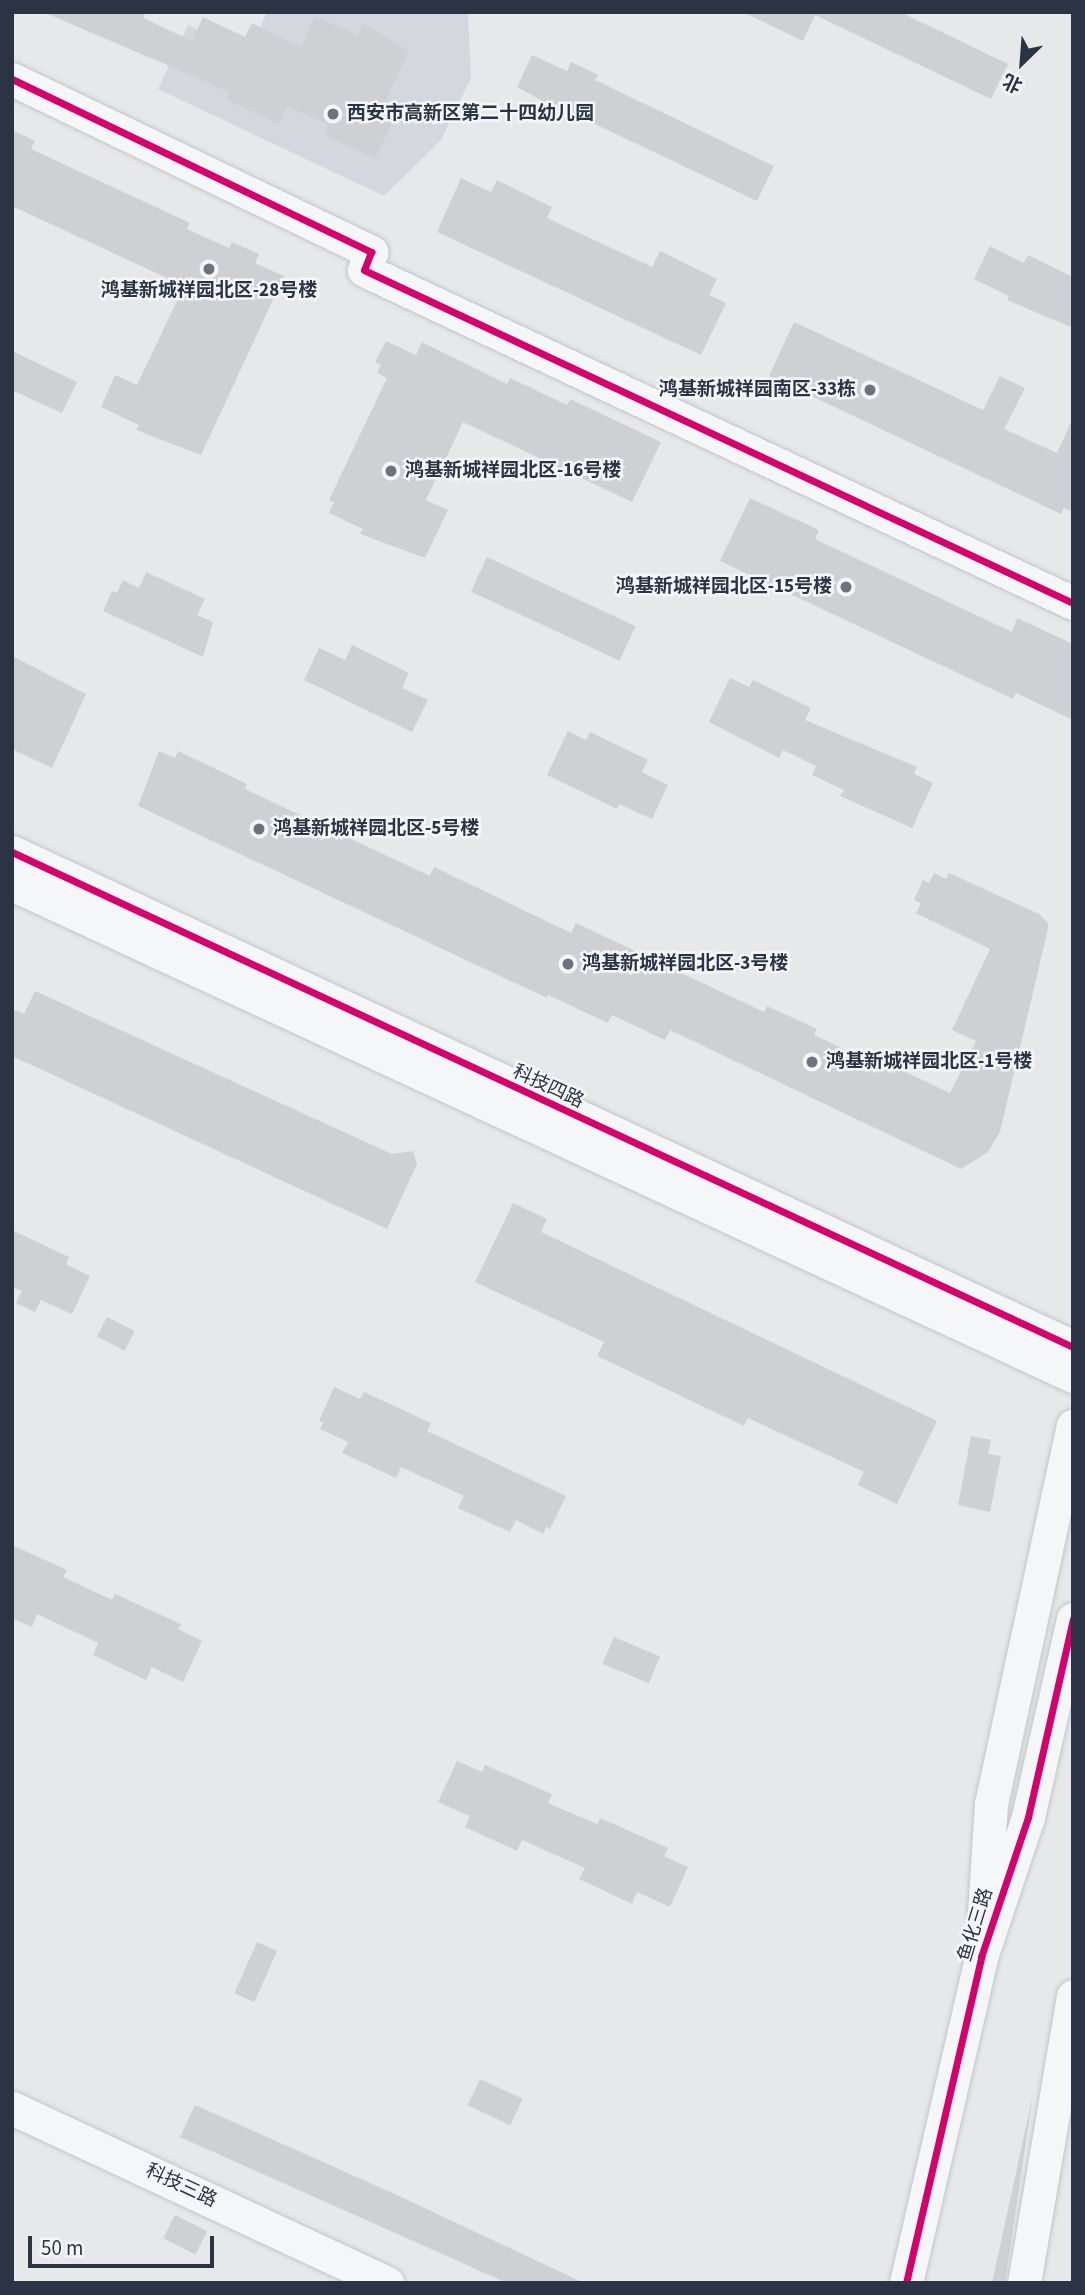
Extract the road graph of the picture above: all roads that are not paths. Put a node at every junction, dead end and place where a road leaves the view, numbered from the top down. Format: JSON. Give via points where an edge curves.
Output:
{"nodes":[{"id":1,"x":12,"y":79,"type":"edge"},
{"id":2,"x":1073,"y":603,"type":"edge"},
{"id":3,"x":12,"y":852,"type":"edge"},
{"id":4,"x":12,"y":884,"type":"edge"},
{"id":5,"x":1073,"y":1347,"type":"edge"},
{"id":6,"x":1073,"y":1376,"type":"edge"},
{"id":7,"x":1073,"y":1426,"type":"edge"},
{"id":8,"x":1073,"y":1619,"type":"edge"},
{"id":9,"x":981,"y":1957,"type":"junction"},
{"id":10,"x":1073,"y":1996,"type":"edge"},
{"id":11,"x":12,"y":2108,"type":"edge"},
{"id":12,"x":387,"y":2283,"type":"edge"},
{"id":13,"x":906,"y":2283,"type":"edge"},
{"id":14,"x":1024,"y":2283,"type":"edge"}],
"edges":[{"from":1,"to":2,"type":"street","via":[[372,252],[364,270]]},
{"from":3,"to":5,"type":"street","name":"科技四路"},
{"from":4,"to":6,"type":"street"},
{"from":7,"to":9,"type":"street","name":"鱼化三路","via":[[991,1804]]},
{"from":8,"to":9,"type":"street","name":"鱼化三路","via":[[1028,1817]]},
{"from":9,"to":13,"type":"street","name":"鱼化三路"},
{"from":10,"to":14,"type":"street"},
{"from":11,"to":12,"type":"street","name":"科技三路"}]}
